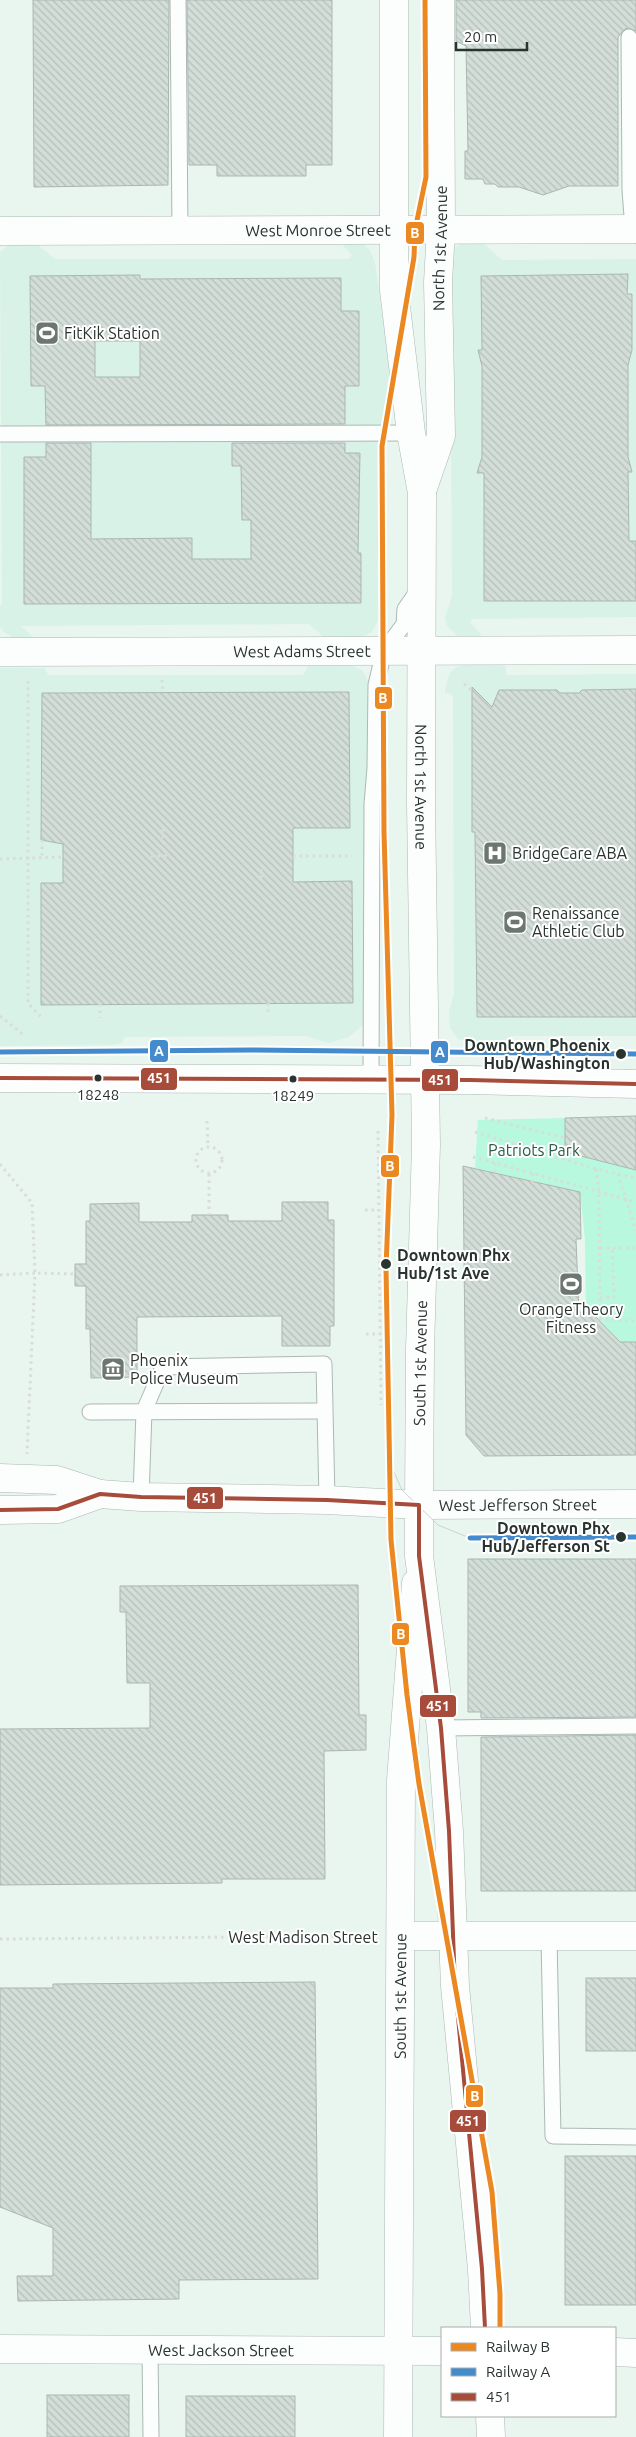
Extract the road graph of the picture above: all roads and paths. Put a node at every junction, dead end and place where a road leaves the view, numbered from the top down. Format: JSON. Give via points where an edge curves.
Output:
{"nodes":[{"id":1,"x":178,"y":0,"type":"edge"},
{"id":2,"x":394,"y":0,"type":"edge"},
{"id":3,"x":440,"y":0,"type":"edge"},
{"id":4,"x":630,"y":38,"type":"dead end"},
{"id":5,"x":393,"y":230,"type":"junction"},
{"id":6,"x":441,"y":230,"type":"junction"},
{"id":7,"x":0,"y":231,"type":"edge"},
{"id":8,"x":180,"y":231,"type":"junction"},
{"id":9,"x":635,"y":231,"type":"edge"},
{"id":10,"x":411,"y":433,"type":"junction"},
{"id":11,"x":0,"y":434,"type":"edge"},
{"id":12,"x":422,"y":492,"type":"junction"},
{"id":13,"x":420,"y":588,"type":"junction"},
{"id":14,"x":422,"y":650,"type":"junction"},
{"id":15,"x":636,"y":650,"type":"edge"},
{"id":16,"x":384,"y":651,"type":"junction"},
{"id":17,"x":0,"y":652,"type":"edge"},
{"id":18,"x":162,"y":680,"type":"dead end"},
{"id":19,"x":28,"y":681,"type":"dead end"},
{"id":20,"x":464,"y":684,"type":"dead end"},
{"id":21,"x":472,"y":691,"type":"dead end"},
{"id":22,"x":163,"y":692,"type":"dead end"},
{"id":23,"x":163,"y":829,"type":"dead end"},
{"id":24,"x":42,"y":840,"type":"dead end"},
{"id":25,"x":28,"y":856,"type":"junction"},
{"id":26,"x":42,"y":856,"type":"junction"},
{"id":27,"x":151,"y":856,"type":"dead end"},
{"id":28,"x":164,"y":856,"type":"junction"},
{"id":29,"x":170,"y":856,"type":"dead end"},
{"id":30,"x":293,"y":856,"type":"dead end"},
{"id":31,"x":359,"y":856,"type":"dead end"},
{"id":32,"x":63,"y":857,"type":"dead end"},
{"id":33,"x":0,"y":859,"type":"edge"},
{"id":34,"x":261,"y":869,"type":"dead end"},
{"id":35,"x":102,"y":871,"type":"dead end"},
{"id":36,"x":261,"y":882,"type":"dead end"},
{"id":37,"x":102,"y":883,"type":"dead end"},
{"id":38,"x":268,"y":1003,"type":"dead end"},
{"id":39,"x":100,"y":1004,"type":"dead end"},
{"id":40,"x":0,"y":1016,"type":"edge"},
{"id":41,"x":268,"y":1016,"type":"dead end"},
{"id":42,"x":42,"y":1018,"type":"dead end"},
{"id":43,"x":100,"y":1018,"type":"dead end"},
{"id":44,"x":25,"y":1036,"type":"dead end"},
{"id":45,"x":0,"y":1078,"type":"edge"},
{"id":46,"x":424,"y":1080,"type":"junction"},
{"id":47,"x":371,"y":1081,"type":"junction"},
{"id":48,"x":636,"y":1084,"type":"edge"},
{"id":49,"x":485,"y":1118,"type":"dead end"},
{"id":50,"x":207,"y":1121,"type":"dead end"},
{"id":51,"x":378,"y":1130,"type":"dead end"},
{"id":52,"x":474,"y":1132,"type":"dead end"},
{"id":53,"x":565,"y":1138,"type":"dead end"},
{"id":54,"x":208,"y":1147,"type":"junction"},
{"id":55,"x":473,"y":1157,"type":"dead end"},
{"id":56,"x":495,"y":1163,"type":"junction"},
{"id":57,"x":0,"y":1164,"type":"edge"},
{"id":58,"x":596,"y":1169,"type":"junction"},
{"id":59,"x":209,"y":1174,"type":"junction"},
{"id":60,"x":495,"y":1174,"type":"dead end"},
{"id":61,"x":532,"y":1174,"type":"junction"},
{"id":62,"x":618,"y":1174,"type":"junction"},
{"id":63,"x":636,"y":1178,"type":"edge"},
{"id":64,"x":532,"y":1182,"type":"dead end"},
{"id":65,"x":599,"y":1192,"type":"junction"},
{"id":66,"x":626,"y":1200,"type":"junction"},
{"id":67,"x":636,"y":1202,"type":"edge"},
{"id":68,"x":365,"y":1210,"type":"dead end"},
{"id":69,"x":378,"y":1210,"type":"junction"},
{"id":70,"x":209,"y":1215,"type":"dead end"},
{"id":71,"x":636,"y":1231,"type":"edge"},
{"id":72,"x":600,"y":1248,"type":"junction"},
{"id":73,"x":612,"y":1248,"type":"junction"},
{"id":74,"x":636,"y":1248,"type":"edge"},
{"id":75,"x":35,"y":1273,"type":"junction"},
{"id":76,"x":75,"y":1274,"type":"dead end"},
{"id":77,"x":0,"y":1275,"type":"edge"},
{"id":78,"x":600,"y":1298,"type":"junction"},
{"id":79,"x":636,"y":1321,"type":"edge"},
{"id":80,"x":366,"y":1334,"type":"dead end"},
{"id":81,"x":380,"y":1334,"type":"junction"},
{"id":82,"x":381,"y":1405,"type":"dead end"},
{"id":83,"x":144,"y":1411,"type":"junction"},
{"id":84,"x":324,"y":1411,"type":"junction"},
{"id":85,"x":90,"y":1412,"type":"dead end"},
{"id":86,"x":27,"y":1458,"type":"dead end"},
{"id":87,"x":0,"y":1478,"type":"edge"},
{"id":88,"x":100,"y":1494,"type":"junction"},
{"id":89,"x":141,"y":1497,"type":"junction"},
{"id":90,"x":327,"y":1500,"type":"junction"},
{"id":91,"x":636,"y":1504,"type":"edge"},
{"id":92,"x":419,"y":1505,"type":"junction"},
{"id":93,"x":0,"y":1510,"type":"edge"},
{"id":94,"x":419,"y":1556,"type":"junction"},
{"id":95,"x":636,"y":1726,"type":"edge"},
{"id":96,"x":441,"y":1728,"type":"junction"},
{"id":97,"x":402,"y":1936,"type":"junction"},
{"id":98,"x":636,"y":1936,"type":"edge"},
{"id":99,"x":452,"y":1937,"type":"junction"},
{"id":100,"x":549,"y":1937,"type":"junction"},
{"id":101,"x":0,"y":1940,"type":"edge"},
{"id":102,"x":636,"y":2137,"type":"edge"},
{"id":103,"x":485,"y":2327,"type":"edge"},
{"id":104,"x":0,"y":2349,"type":"edge"},
{"id":105,"x":150,"y":2350,"type":"junction"},
{"id":106,"x":398,"y":2351,"type":"junction"},
{"id":107,"x":434,"y":2351,"type":"edge"},
{"id":108,"x":616,"y":2352,"type":"edge"},
{"id":109,"x":636,"y":2353,"type":"edge"},
{"id":110,"x":490,"y":2417,"type":"edge"},
{"id":111,"x":151,"y":2437,"type":"edge"},
{"id":112,"x":398,"y":2437,"type":"edge"},
{"id":113,"x":491,"y":2437,"type":"edge"}],
"edges":[{"from":1,"to":8,"type":"lane"},
{"from":2,"to":5,"type":"main road","name":"North 1st Avenue"},
{"from":3,"to":6,"type":"main road","name":"North 1st Avenue"},
{"from":4,"to":9,"type":"lane"},
{"from":5,"to":6,"type":"main road","name":"West Monroe Street"},
{"from":5,"to":8,"type":"main road","name":"West Monroe Street"},
{"from":5,"to":10,"type":"main road","name":"North 1st Avenue","via":[[394,290]]},
{"from":6,"to":9,"type":"main road","name":"West Monroe Street"},
{"from":6,"to":12,"type":"main road","name":"North 1st Avenue","via":[[438,282],[441,436]]},
{"from":7,"to":8,"type":"main road","name":"West Monroe Street"},
{"from":10,"to":11,"type":"lane"},
{"from":10,"to":12,"type":"main road","name":"North 1st Avenue"},
{"from":12,"to":13,"type":"main road","name":"North 1st Avenue"},
{"from":13,"to":14,"type":"main road","name":"North 1st Avenue"},
{"from":13,"to":16,"type":"lane","via":[[405,609],[404,624]]},
{"from":14,"to":15,"type":"main road","name":"West Adams Street"},
{"from":14,"to":16,"type":"main road","name":"West Adams Street"},
{"from":14,"to":46,"type":"main road","name":"North 1st Avenue"},
{"from":16,"to":17,"type":"main road","name":"West Adams Street"},
{"from":16,"to":47,"type":"lane","via":[[376,685],[372,804]]},
{"from":18,"to":22,"type":"path"},
{"from":19,"to":25,"type":"path"},
{"from":20,"to":21,"type":"path"},
{"from":23,"to":28,"type":"path"},
{"from":24,"to":26,"type":"path"},
{"from":25,"to":26,"type":"path"},
{"from":25,"to":33,"type":"path"},
{"from":25,"to":42,"type":"path","via":[[28,1003]]},
{"from":26,"to":32,"type":"path"},
{"from":27,"to":28,"type":"path"},
{"from":28,"to":29,"type":"path"},
{"from":30,"to":31,"type":"path"},
{"from":34,"to":36,"type":"path"},
{"from":35,"to":37,"type":"path"},
{"from":38,"to":41,"type":"path"},
{"from":39,"to":43,"type":"path"},
{"from":40,"to":44,"type":"path"},
{"from":45,"to":47,"type":"main road"},
{"from":46,"to":47,"type":"main road"},
{"from":46,"to":48,"type":"main road"},
{"from":46,"to":92,"type":"main road","name":"South 1st Avenue","via":[[426,1170]]},
{"from":49,"to":53,"type":"path"},
{"from":50,"to":54,"type":"path"},
{"from":51,"to":69,"type":"path"},
{"from":52,"to":58,"type":"path"},
{"from":54,"to":59,"type":"path","via":[[200,1150],[196,1160],[201,1171]]},
{"from":54,"to":59,"type":"path","via":[[219,1150],[223,1162],[216,1172]]},
{"from":55,"to":56,"type":"path"},
{"from":56,"to":60,"type":"path"},
{"from":56,"to":61,"type":"path"},
{"from":57,"to":75,"type":"path","via":[[32,1203]]},
{"from":58,"to":62,"type":"path"},
{"from":58,"to":65,"type":"path"},
{"from":59,"to":70,"type":"path"},
{"from":61,"to":64,"type":"path"},
{"from":61,"to":65,"type":"path"},
{"from":62,"to":63,"type":"path"},
{"from":62,"to":66,"type":"path"},
{"from":65,"to":66,"type":"path"},
{"from":65,"to":72,"type":"path"},
{"from":66,"to":67,"type":"path"},
{"from":66,"to":71,"type":"path"},
{"from":68,"to":69,"type":"path"},
{"from":69,"to":81,"type":"path"},
{"from":72,"to":73,"type":"path"},
{"from":72,"to":78,"type":"path"},
{"from":73,"to":74,"type":"path"},
{"from":73,"to":78,"type":"path","via":[[614,1298]]},
{"from":75,"to":76,"type":"path"},
{"from":75,"to":77,"type":"path"},
{"from":75,"to":86,"type":"path"},
{"from":78,"to":79,"type":"path","via":[[600,1319]]},
{"from":80,"to":81,"type":"path"},
{"from":81,"to":82,"type":"path"},
{"from":83,"to":84,"type":"lane"},
{"from":83,"to":84,"type":"lane","via":[[163,1367],[324,1364]]},
{"from":83,"to":85,"type":"lane"},
{"from":83,"to":89,"type":"lane"},
{"from":84,"to":90,"type":"lane"},
{"from":87,"to":88,"type":"main road","name":"West Jefferson Street","via":[[57,1480]]},
{"from":88,"to":89,"type":"main road","name":"West Jefferson Street"},
{"from":88,"to":93,"type":"main road","name":"West Jefferson Street","via":[[58,1509]]},
{"from":89,"to":90,"type":"main road","name":"West Jefferson Street"},
{"from":90,"to":92,"type":"main road","name":"West Jefferson Street"},
{"from":91,"to":92,"type":"main road","name":"West Jefferson Street"},
{"from":92,"to":94,"type":"main road","name":"South 1st Avenue"},
{"from":94,"to":96,"type":"main road","name":"South 1st Avenue"},
{"from":94,"to":97,"type":"main road","name":"South 1st Avenue","via":[[401,1780]]},
{"from":95,"to":96,"type":"lane"},
{"from":96,"to":99,"type":"main road","name":"South 1st Avenue","via":[[449,1831]]},
{"from":97,"to":99,"type":"main road","name":"West Madison Street"},
{"from":97,"to":101,"type":"path","name":"West Madison Street"},
{"from":97,"to":106,"type":"main road","name":"South 1st Avenue"},
{"from":98,"to":100,"type":"main road","name":"West Madison Street"},
{"from":99,"to":100,"type":"main road","name":"West Madison Street"},
{"from":99,"to":103,"type":"main road","name":"South 1st Avenue"},
{"from":100,"to":102,"type":"lane","via":[[552,2136]]},
{"from":104,"to":105,"type":"main road","name":"West Jackson Street"},
{"from":105,"to":106,"type":"main road","name":"West Jackson Street"},
{"from":105,"to":111,"type":"lane"},
{"from":106,"to":107,"type":"main road","name":"West Jackson Street"},
{"from":106,"to":112,"type":"main road","name":"South 1st Avenue"},
{"from":108,"to":109,"type":"main road"},
{"from":110,"to":113,"type":"main road"}]}
